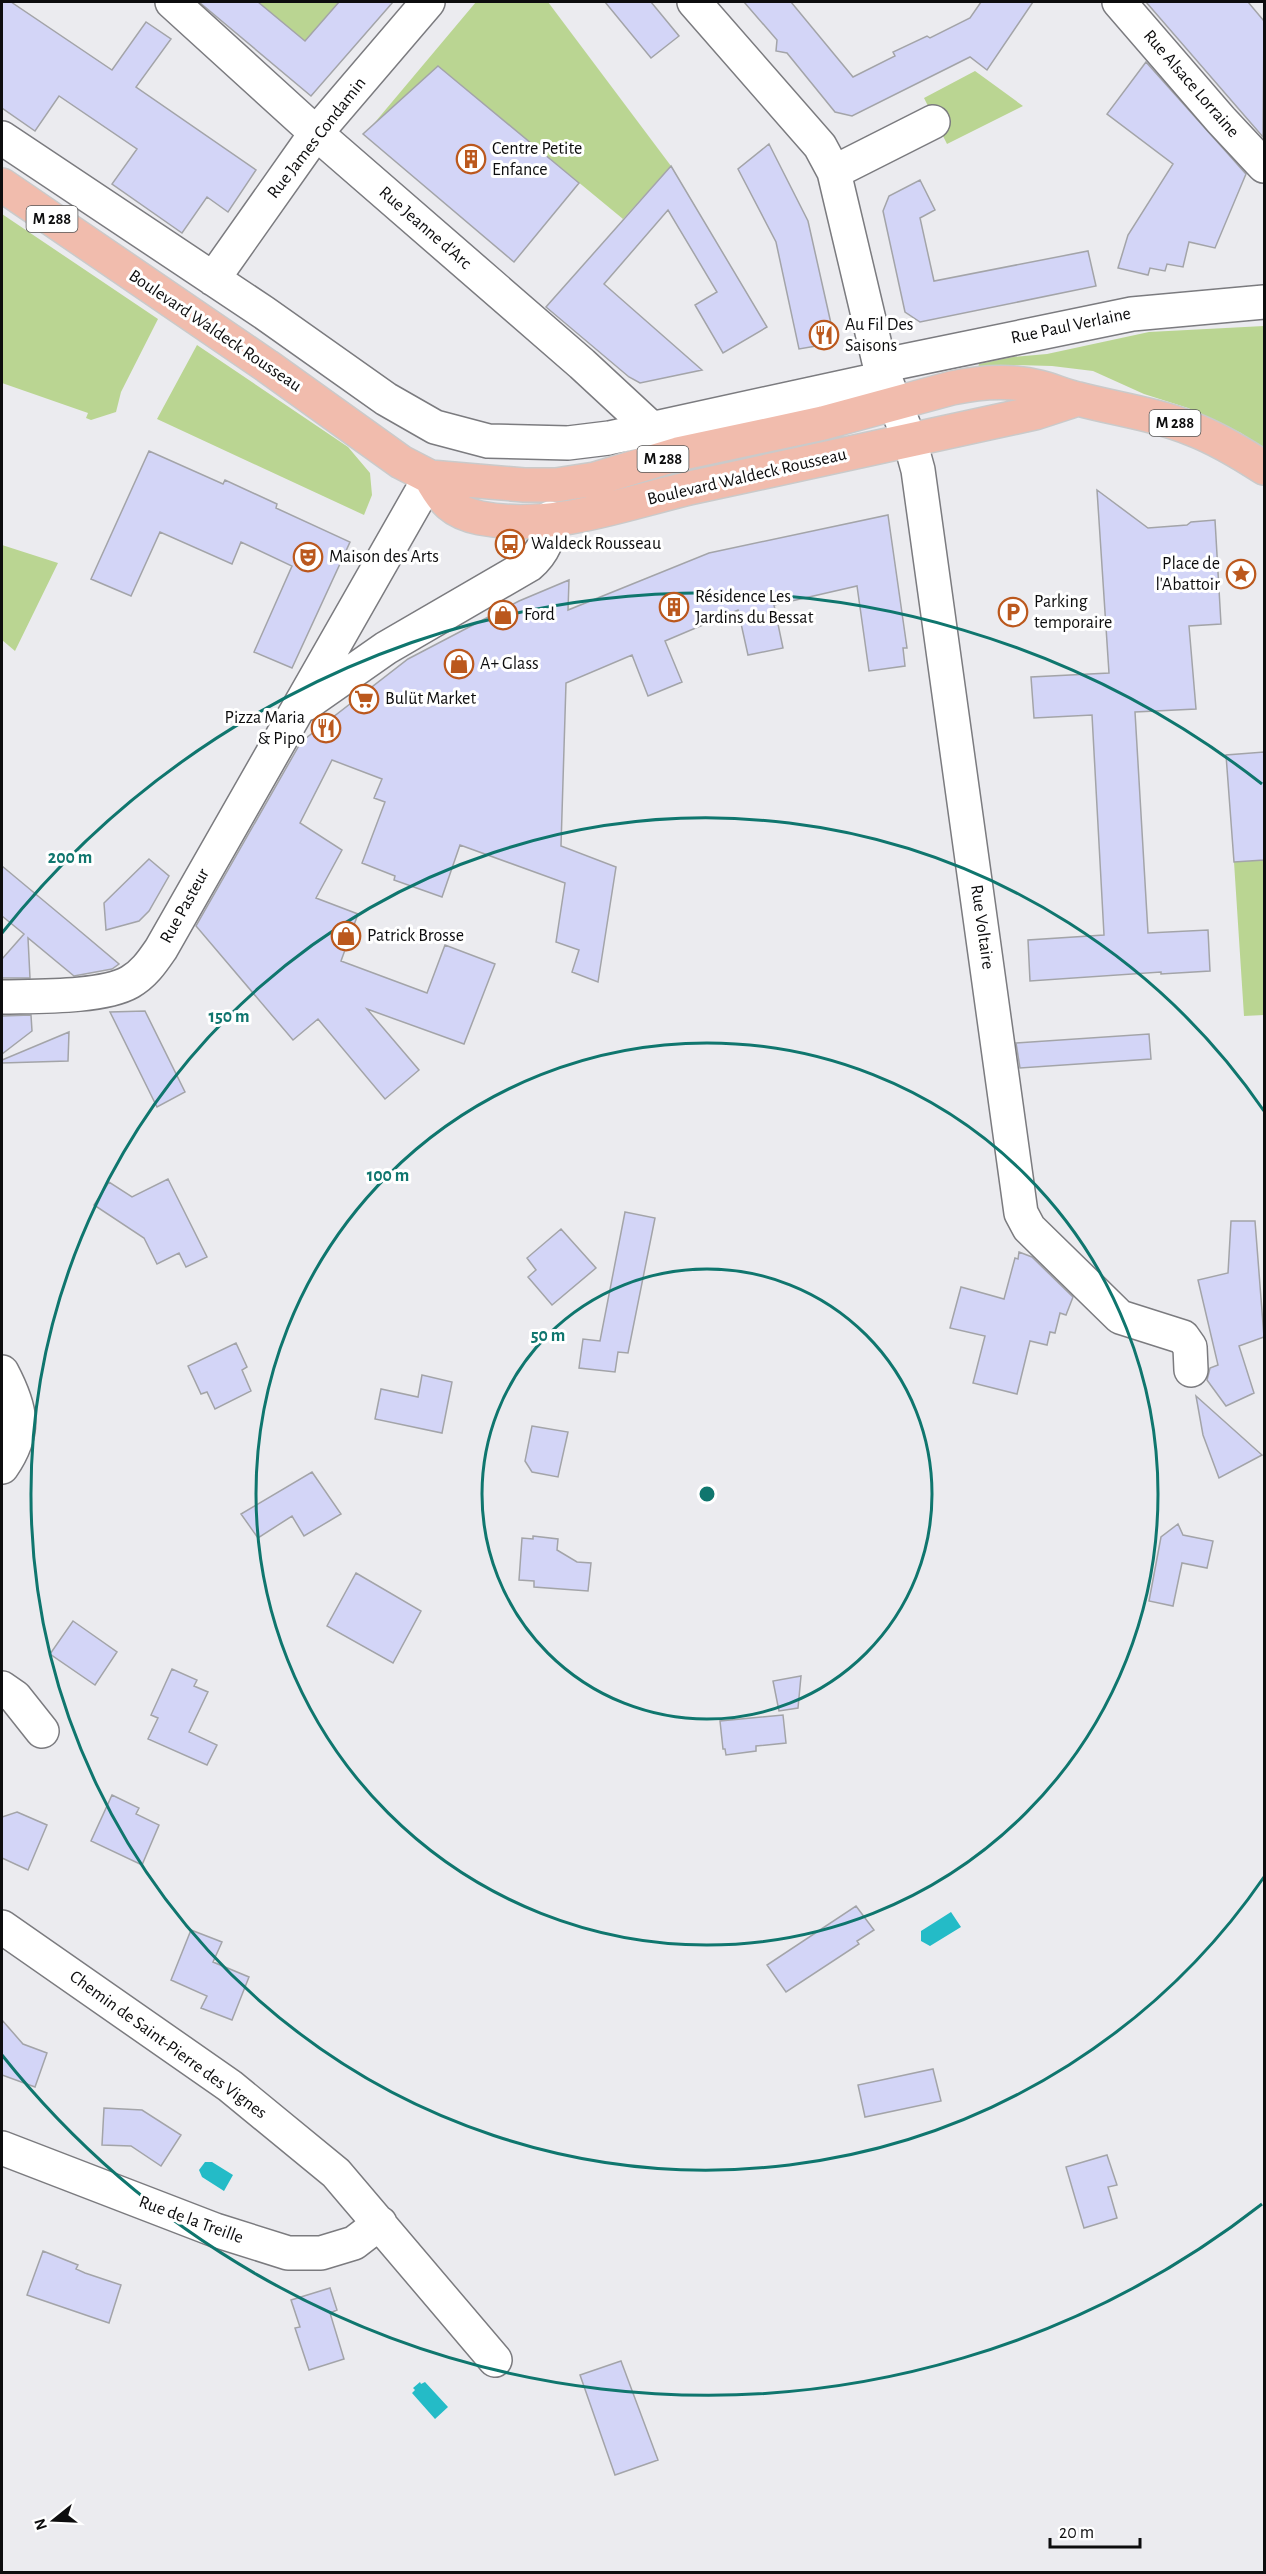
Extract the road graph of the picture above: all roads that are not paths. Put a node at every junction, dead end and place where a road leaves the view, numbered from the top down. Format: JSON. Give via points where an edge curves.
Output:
{"nodes":[{"id":1,"x":172,"y":2,"type":"edge"},
{"id":2,"x":428,"y":2,"type":"edge"},
{"id":3,"x":694,"y":2,"type":"edge"},
{"id":4,"x":1119,"y":2,"type":"edge"},
{"id":5,"x":933,"y":122,"type":"dead end"},
{"id":6,"x":316,"y":133,"type":"junction"},
{"id":7,"x":2,"y":138,"type":"edge"},
{"id":8,"x":1264,"y":166,"type":"edge"},
{"id":9,"x":834,"y":172,"type":"junction"},
{"id":10,"x":2,"y":185,"type":"edge"},
{"id":11,"x":213,"y":279,"type":"junction"},
{"id":12,"x":1264,"y":302,"type":"edge"},
{"id":13,"x":263,"y":312,"type":"junction"},
{"id":14,"x":267,"y":366,"type":"junction"},
{"id":15,"x":886,"y":382,"type":"junction"},
{"id":16,"x":1078,"y":399,"type":"junction"},
{"id":17,"x":654,"y":429,"type":"junction"},
{"id":18,"x":910,"y":441,"type":"junction"},
{"id":19,"x":678,"y":454,"type":"junction"},
{"id":20,"x":1264,"y":468,"type":"edge"},
{"id":21,"x":430,"y":477,"type":"junction"},
{"id":22,"x":550,"y":518,"type":"junction"},
{"id":23,"x":297,"y":711,"type":"junction"},
{"id":24,"x":2,"y":997,"type":"edge"},
{"id":25,"x":1191,"y":1370,"type":"dead end"},
{"id":26,"x":2,"y":1372,"type":"edge"},
{"id":27,"x":2,"y":1467,"type":"edge"},
{"id":28,"x":2,"y":1688,"type":"edge"},
{"id":29,"x":42,"y":1731,"type":"dead end"},
{"id":30,"x":2,"y":1927,"type":"edge"},
{"id":31,"x":2,"y":2148,"type":"edge"},
{"id":32,"x":380,"y":2223,"type":"junction"},
{"id":33,"x":495,"y":2360,"type":"dead end"}],
"edges":[{"from":1,"to":6,"type":"street","name":"Rue Jeanne d'Arc"},
{"from":2,"to":6,"type":"street","name":"Rue James Condamin"},
{"from":3,"to":9,"type":"street","name":"Rue Voltaire","via":[[820,146]]},
{"from":4,"to":8,"type":"street","name":"Rue Alsace Lorraine"},
{"from":5,"to":9,"type":"street"},
{"from":6,"to":11,"type":"street","name":"Rue James Condamin"},
{"from":6,"to":17,"type":"street","name":"Rue Jeanne d'Arc"},
{"from":7,"to":11,"type":"street","name":"Rue Paul Verlaine"},
{"from":9,"to":15,"type":"street","name":"Rue Voltaire"},
{"from":10,"to":14,"type":"main road","name":"Boulevard Waldeck Rousseau","number":"M 288"},
{"from":11,"to":13,"type":"street","name":"Rue Paul Verlaine"},
{"from":12,"to":15,"type":"street","name":"Rue Paul Verlaine","via":[[1132,314]]},
{"from":13,"to":14,"type":"street"},
{"from":13,"to":17,"type":"street","name":"Rue Paul Verlaine","via":[[386,399],[435,427],[489,441],[568,443]]},
{"from":14,"to":21,"type":"main road","name":"Boulevard Waldeck Rousseau","number":"M 288","via":[[401,462]]},
{"from":15,"to":16,"type":"main road","name":"Boulevard Waldeck Rousseau","number":"M 288","via":[[1007,382],[1038,386]]},
{"from":15,"to":17,"type":"street","name":"Rue Paul Verlaine"},
{"from":15,"to":18,"type":"street","name":"Rue Voltaire"},
{"from":15,"to":19,"type":"main road","name":"Boulevard Waldeck Rousseau","number":"M 288","via":[[823,423]]},
{"from":16,"to":18,"type":"main road","name":"Boulevard Waldeck Rousseau","number":"M 288","via":[[1035,413]]},
{"from":16,"to":20,"type":"main road","name":"Boulevard Waldeck Rousseau","number":"M 288","via":[[1140,412],[1192,429],[1232,447]]},
{"from":17,"to":19,"type":"street","name":"Rue Jeanne d'Arc"},
{"from":18,"to":22,"type":"main road","name":"Boulevard Waldeck Rousseau","number":"M 288","via":[[692,488],[594,514]]},
{"from":18,"to":25,"type":"street","name":"Rue Voltaire","via":[[918,470],[1022,1213],[1029,1228],[1120,1317],[1183,1337],[1190,1347]]},
{"from":19,"to":21,"type":"main road","name":"Boulevard Waldeck Rousseau","number":"M 288","via":[[596,479],[556,485]]},
{"from":21,"to":22,"type":"main road","name":"Boulevard Waldeck Rousseau","number":"M 288","via":[[450,506],[463,513],[482,518]]},
{"from":21,"to":23,"type":"street","name":"Rue Pasteur"},
{"from":22,"to":23,"type":"street","name":"Rue Pasteur","via":[[541,555],[529,565],[386,648]]},
{"from":23,"to":24,"type":"street","name":"Rue Pasteur","via":[[147,969],[128,983],[92,992]]},
{"from":26,"to":27,"type":"street","via":[[15,1397],[20,1425],[12,1452]]},
{"from":28,"to":29,"type":"street","via":[[15,1696]]},
{"from":30,"to":32,"type":"street","name":"Chemin de Saint-Pierre des Vignes","via":[[230,2086],[336,2173]]},
{"from":31,"to":32,"type":"street","name":"Rue de la Treille","via":[[215,2230],[288,2253],[321,2253],[354,2243]]},
{"from":32,"to":33,"type":"street","name":"Chemin de Saint-Pierre des Vignes"}]}
